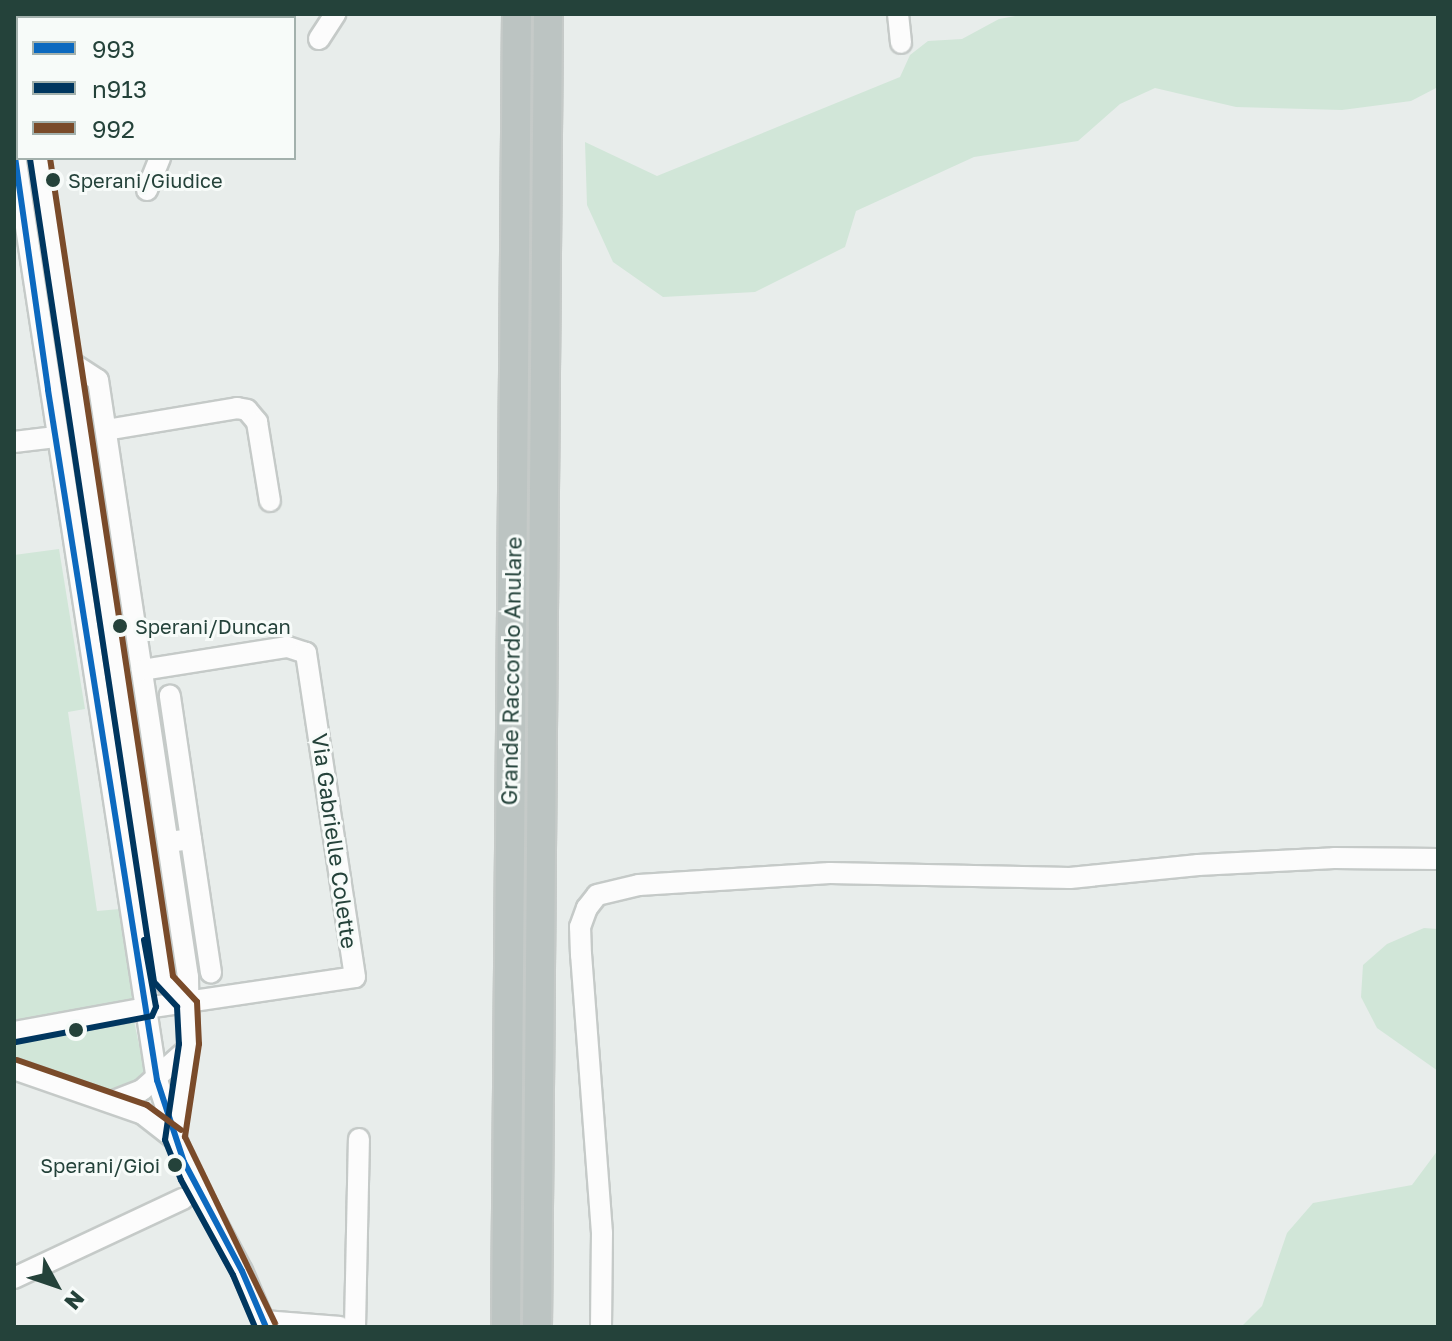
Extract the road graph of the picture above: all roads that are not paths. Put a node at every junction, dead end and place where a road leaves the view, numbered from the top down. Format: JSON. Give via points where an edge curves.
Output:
{"nodes":[{"id":1,"x":335,"y":14,"type":"edge"},
{"id":2,"x":517,"y":14,"type":"edge"},
{"id":3,"x":548,"y":14,"type":"edge"},
{"id":4,"x":898,"y":14,"type":"edge"},
{"id":5,"x":319,"y":39,"type":"dead end"},
{"id":6,"x":901,"y":43,"type":"dead end"},
{"id":7,"x":15,"y":148,"type":"edge"},
{"id":8,"x":40,"y":160,"type":"edge"},
{"id":9,"x":159,"y":160,"type":"edge"},
{"id":10,"x":147,"y":190,"type":"dead end"},
{"id":11,"x":20,"y":219,"type":"edge"},
{"id":12,"x":30,"y":252,"type":"junction"},
{"id":13,"x":57,"y":275,"type":"junction"},
{"id":14,"x":70,"y":362,"type":"junction"},
{"id":15,"x":48,"y":390,"type":"junction"},
{"id":16,"x":106,"y":430,"type":"junction"},
{"id":17,"x":56,"y":437,"type":"junction"},
{"id":18,"x":14,"y":442,"type":"edge"},
{"id":19,"x":270,"y":501,"type":"dead end"},
{"id":20,"x":104,"y":587,"type":"junction"},
{"id":21,"x":131,"y":601,"type":"junction"},
{"id":22,"x":83,"y":609,"type":"junction"},
{"id":23,"x":142,"y":670,"type":"junction"},
{"id":24,"x":170,"y":696,"type":"dead end"},
{"id":25,"x":151,"y":744,"type":"junction"},
{"id":26,"x":103,"y":749,"type":"junction"},
{"id":27,"x":131,"y":770,"type":"junction"},
{"id":28,"x":191,"y":839,"type":"junction"},
{"id":29,"x":168,"y":841,"type":"junction"},
{"id":30,"x":1438,"y":859,"type":"edge"},
{"id":31,"x":150,"y":893,"type":"junction"},
{"id":32,"x":130,"y":920,"type":"junction"},
{"id":33,"x":211,"y":973,"type":"dead end"},
{"id":34,"x":164,"y":981,"type":"junction"},
{"id":35,"x":187,"y":1003,"type":"junction"},
{"id":36,"x":146,"y":1008,"type":"junction"},
{"id":37,"x":14,"y":1032,"type":"edge"},
{"id":38,"x":188,"y":1049,"type":"junction"},
{"id":39,"x":14,"y":1069,"type":"edge"},
{"id":40,"x":157,"y":1080,"type":"junction"},
{"id":41,"x":111,"y":1102,"type":"junction"},
{"id":42,"x":175,"y":1138,"type":"junction"},
{"id":43,"x":359,"y":1139,"type":"dead end"},
{"id":44,"x":183,"y":1199,"type":"dead end"},
{"id":45,"x":14,"y":1278,"type":"edge"},
{"id":46,"x":265,"y":1324,"type":"edge"},
{"id":47,"x":340,"y":1327,"type":"edge"},
{"id":48,"x":355,"y":1327,"type":"edge"},
{"id":49,"x":506,"y":1327,"type":"edge"},
{"id":50,"x":537,"y":1327,"type":"edge"},
{"id":51,"x":601,"y":1327,"type":"edge"}],
"edges":[{"from":1,"to":5,"type":"street"},
{"from":2,"to":49,"type":"highway","name":"Grande Raccordo Anulare"},
{"from":3,"to":50,"type":"highway","name":"Grande Raccordo Anulare"},
{"from":4,"to":6,"type":"street"},
{"from":7,"to":11,"type":"street"},
{"from":8,"to":13,"type":"street"},
{"from":9,"to":10,"type":"street"},
{"from":11,"to":12,"type":"street"},
{"from":12,"to":13,"type":"street"},
{"from":12,"to":15,"type":"street"},
{"from":13,"to":14,"type":"street"},
{"from":14,"to":15,"type":"street"},
{"from":14,"to":16,"type":"street","via":[[98,380]]},
{"from":14,"to":20,"type":"street"},
{"from":15,"to":17,"type":"street"},
{"from":16,"to":19,"type":"street","via":[[247,410],[257,422]]},
{"from":16,"to":21,"type":"street"},
{"from":17,"to":18,"type":"street"},
{"from":17,"to":22,"type":"street"},
{"from":20,"to":21,"type":"street"},
{"from":20,"to":22,"type":"street"},
{"from":20,"to":27,"type":"street"},
{"from":21,"to":23,"type":"street"},
{"from":22,"to":26,"type":"street"},
{"from":23,"to":25,"type":"street"},
{"from":23,"to":35,"type":"street","name":"Via Gabrielle Colette","via":[[287,647],[303,651],[309,660],[355,977]]},
{"from":24,"to":28,"type":"street"},
{"from":25,"to":27,"type":"street"},
{"from":25,"to":29,"type":"street"},
{"from":26,"to":27,"type":"street"},
{"from":26,"to":32,"type":"street"},
{"from":27,"to":31,"type":"street"},
{"from":28,"to":29,"type":"street"},
{"from":28,"to":29,"type":"street"},
{"from":28,"to":33,"type":"street"},
{"from":29,"to":35,"type":"street","via":[[188,977]]},
{"from":30,"to":51,"type":"street","via":[[1198,865],[1070,878],[830,873],[639,885],[597,895],[580,927],[602,1233]]},
{"from":31,"to":32,"type":"street"},
{"from":31,"to":34,"type":"street"},
{"from":32,"to":36,"type":"street"},
{"from":34,"to":35,"type":"street"},
{"from":34,"to":36,"type":"street"},
{"from":35,"to":36,"type":"street"},
{"from":35,"to":38,"type":"street"},
{"from":36,"to":37,"type":"street"},
{"from":36,"to":40,"type":"street"},
{"from":38,"to":40,"type":"street"},
{"from":38,"to":42,"type":"street"},
{"from":39,"to":41,"type":"street"},
{"from":40,"to":41,"type":"street"},
{"from":40,"to":42,"type":"street"},
{"from":41,"to":42,"type":"street","via":[[147,1117]]},
{"from":42,"to":46,"type":"street"},
{"from":43,"to":48,"type":"street"},
{"from":44,"to":45,"type":"street"},
{"from":46,"to":47,"type":"street"}]}
